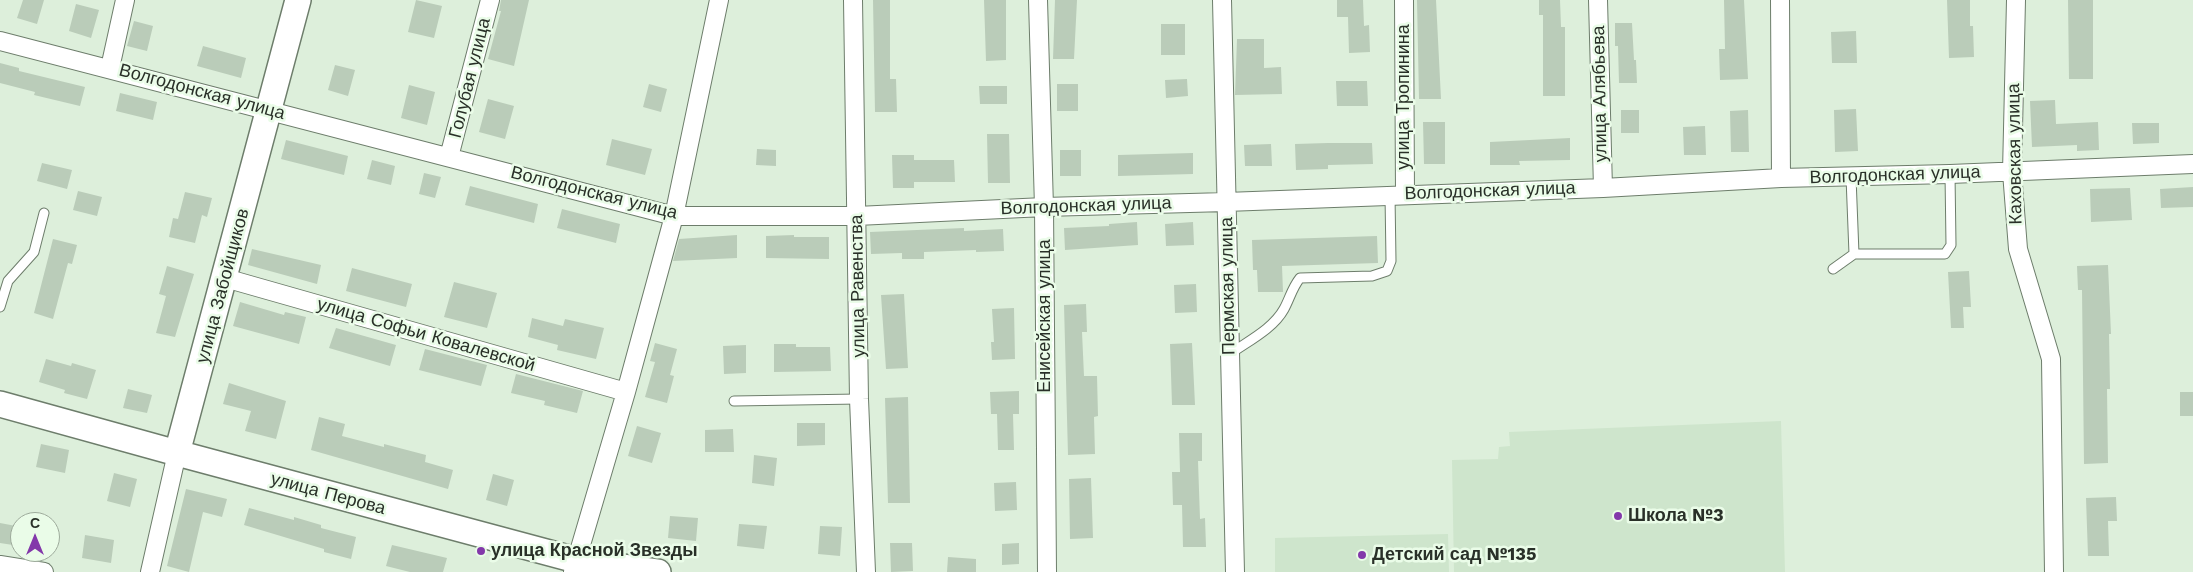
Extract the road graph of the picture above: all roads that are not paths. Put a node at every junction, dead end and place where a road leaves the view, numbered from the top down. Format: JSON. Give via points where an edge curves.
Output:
{"nodes":[{"id":1,"x":125,"y":0,"type":"edge"},
{"id":2,"x":298,"y":0,"type":"edge"},
{"id":3,"x":490,"y":0,"type":"edge"},
{"id":4,"x":719,"y":0,"type":"edge"},
{"id":5,"x":852,"y":0,"type":"edge"},
{"id":6,"x":1038,"y":0,"type":"edge"},
{"id":7,"x":1222,"y":0,"type":"edge"},
{"id":8,"x":1404,"y":0,"type":"edge"},
{"id":9,"x":1598,"y":0,"type":"edge"},
{"id":10,"x":1780,"y":0,"type":"edge"},
{"id":11,"x":2016,"y":0,"type":"edge"},
{"id":12,"x":0,"y":41,"type":"edge"},
{"id":13,"x":110,"y":68,"type":"junction"},
{"id":14,"x":269,"y":110,"type":"junction"},
{"id":15,"x":450,"y":157,"type":"junction"},
{"id":16,"x":2193,"y":164,"type":"edge"},
{"id":17,"x":2012,"y":172,"type":"junction"},
{"id":18,"x":1950,"y":174,"type":"junction"},
{"id":19,"x":1781,"y":178,"type":"junction"},
{"id":20,"x":1851,"y":178,"type":"junction"},
{"id":21,"x":1603,"y":188,"type":"junction"},
{"id":22,"x":1397,"y":195,"type":"junction"},
{"id":23,"x":1226,"y":202,"type":"junction"},
{"id":24,"x":1044,"y":207,"type":"junction"},
{"id":25,"x":44,"y":213,"type":"dead end"},
{"id":26,"x":674,"y":216,"type":"junction"},
{"id":27,"x":857,"y":216,"type":"junction"},
{"id":28,"x":1854,"y":254,"type":"junction"},
{"id":29,"x":1833,"y":269,"type":"dead end"},
{"id":30,"x":225,"y":278,"type":"junction"},
{"id":31,"x":0,"y":307,"type":"edge"},
{"id":32,"x":1230,"y":354,"type":"junction"},
{"id":33,"x":626,"y":392,"type":"junction"},
{"id":34,"x":859,"y":400,"type":"junction"},
{"id":35,"x":734,"y":401,"type":"dead end"},
{"id":36,"x":0,"y":404,"type":"edge"},
{"id":37,"x":177,"y":453,"type":"junction"},
{"id":38,"x":0,"y":565,"type":"edge"},
{"id":39,"x":575,"y":566,"type":"edge"},
{"id":40,"x":44,"y":572,"type":"edge"},
{"id":41,"x":150,"y":572,"type":"edge"},
{"id":42,"x":658,"y":572,"type":"edge"},
{"id":43,"x":866,"y":572,"type":"edge"},
{"id":44,"x":1047,"y":572,"type":"edge"},
{"id":45,"x":1235,"y":572,"type":"edge"},
{"id":46,"x":2054,"y":572,"type":"edge"}],
"edges":[{"from":1,"to":13,"type":"street"},
{"from":2,"to":14,"type":"main road","name":"улица Забойщиков"},
{"from":3,"to":15,"type":"street","name":"Голубая улица"},
{"from":4,"to":26,"type":"street"},
{"from":5,"to":27,"type":"street","name":"улица Равенства"},
{"from":6,"to":24,"type":"street","name":"Енисейская улица"},
{"from":7,"to":23,"type":"street","name":"Пермская улица"},
{"from":8,"to":22,"type":"street","name":"улица Тропинина"},
{"from":9,"to":21,"type":"street","name":"улица Алябьева"},
{"from":10,"to":19,"type":"street"},
{"from":11,"to":17,"type":"street","name":"Каховская улица"},
{"from":12,"to":13,"type":"street","name":"Волгодонская улица"},
{"from":13,"to":14,"type":"street","name":"Волгодонская улица"},
{"from":14,"to":15,"type":"street","name":"Волгодонская улица"},
{"from":14,"to":30,"type":"main road","name":"улица Забойщиков"},
{"from":15,"to":26,"type":"street","name":"Волгодонская улица"},
{"from":16,"to":17,"type":"street","name":"Волгодонская улица"},
{"from":17,"to":18,"type":"street","name":"Волгодонская улица"},
{"from":17,"to":46,"type":"street","name":"Каховская улица","via":[[2018,248],[2052,359]]},
{"from":18,"to":20,"type":"street","name":"Волгодонская улица"},
{"from":18,"to":28,"type":"lane","via":[[1951,245],[1945,254]]},
{"from":19,"to":20,"type":"street","name":"Волгодонская улица"},
{"from":19,"to":21,"type":"street","name":"Волгодонская улица"},
{"from":20,"to":28,"type":"lane"},
{"from":21,"to":22,"type":"street","name":"Волгодонская улица"},
{"from":22,"to":23,"type":"street","name":"Волгодонская улица"},
{"from":22,"to":32,"type":"lane","via":[[1391,261],[1387,271],[1372,276],[1300,278],[1273,324]]},
{"from":23,"to":24,"type":"street","name":"Волгодонская улица"},
{"from":23,"to":32,"type":"street","name":"Пермская улица"},
{"from":24,"to":27,"type":"street","name":"Волгодонская улица"},
{"from":24,"to":44,"type":"street","name":"Енисейская улица"},
{"from":25,"to":31,"type":"lane","via":[[34,252],[8,281]]},
{"from":26,"to":27,"type":"street","name":"Волгодонская улица"},
{"from":26,"to":33,"type":"street"},
{"from":27,"to":34,"type":"street","name":"улица Равенства"},
{"from":28,"to":29,"type":"lane"},
{"from":30,"to":33,"type":"street","name":"улица Софьи Ковалевской"},
{"from":30,"to":37,"type":"main road","name":"улица Забойщиков"},
{"from":32,"to":45,"type":"street","name":"Пермская улица"},
{"from":33,"to":39,"type":"street"},
{"from":34,"to":35,"type":"lane"},
{"from":34,"to":43,"type":"street","name":"улица Равенства"},
{"from":36,"to":37,"type":"main road","name":"улица Перова"},
{"from":37,"to":39,"type":"main road","name":"улица Перова"},
{"from":37,"to":41,"type":"street","name":"улица Забойщиков"},
{"from":38,"to":40,"type":"street"},
{"from":39,"to":42,"type":"main road","name":"улица Перова"}]}
